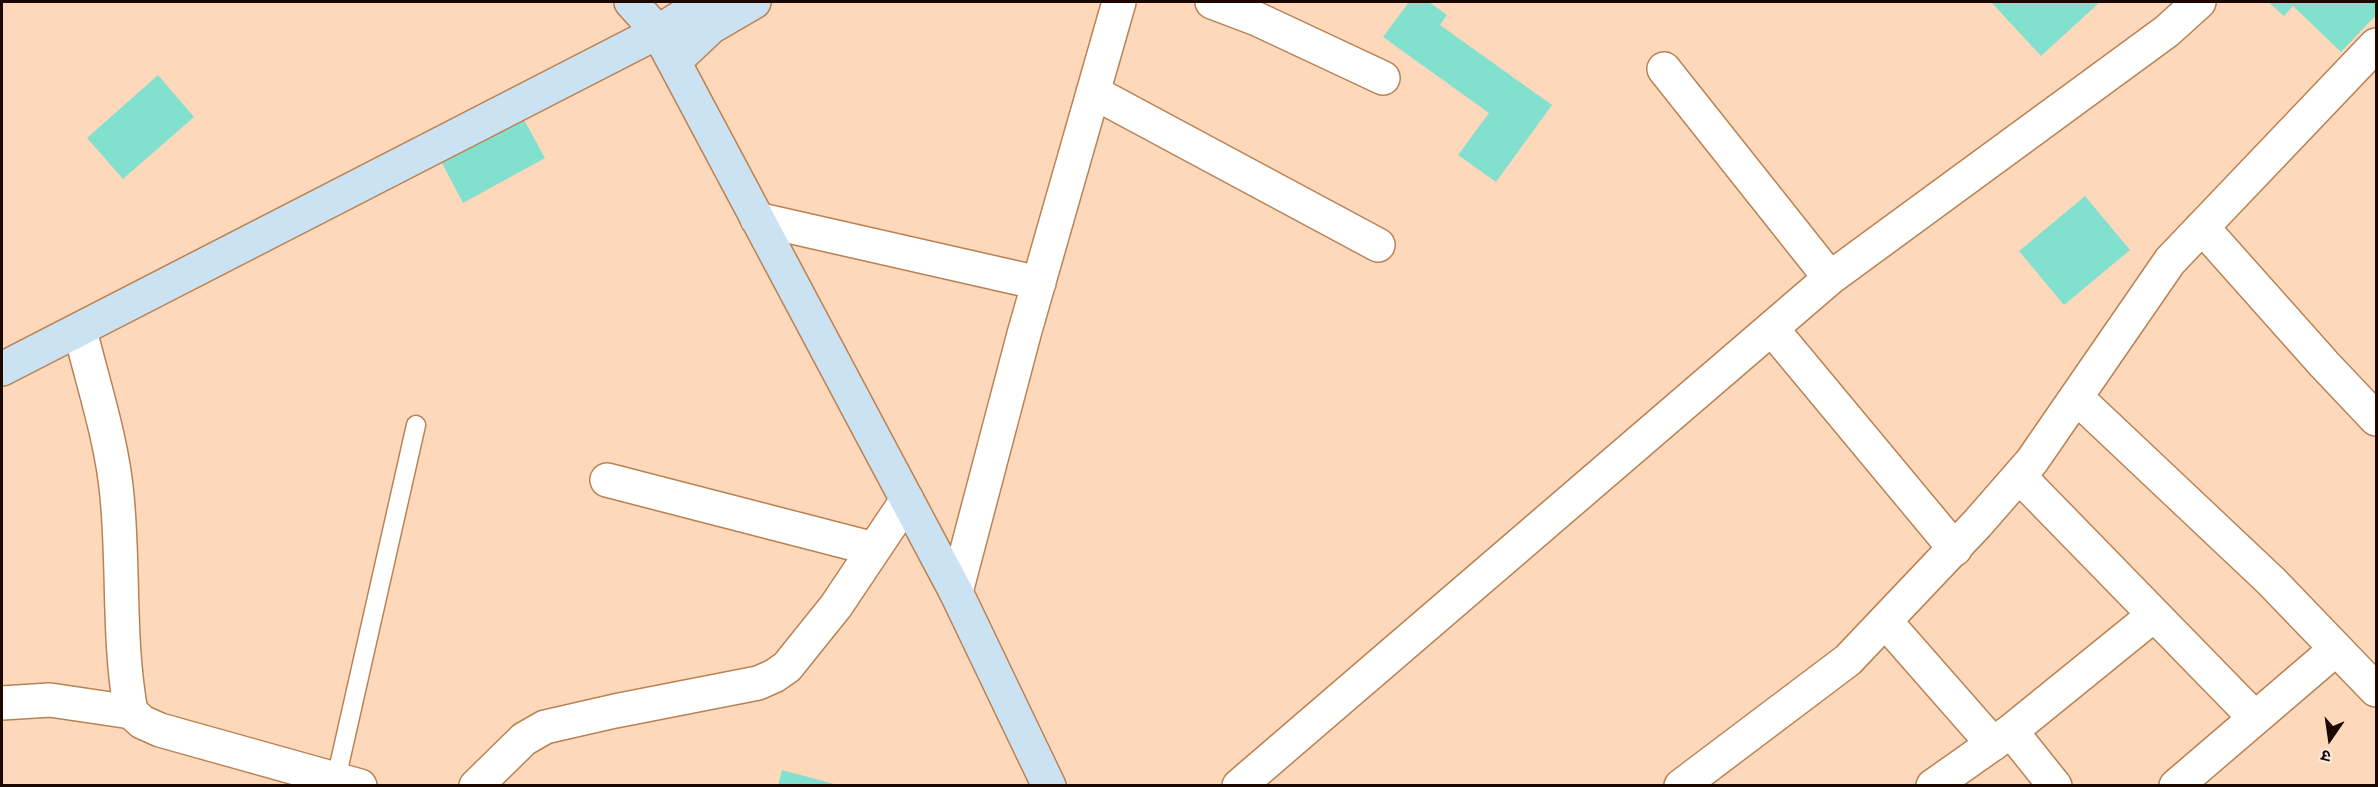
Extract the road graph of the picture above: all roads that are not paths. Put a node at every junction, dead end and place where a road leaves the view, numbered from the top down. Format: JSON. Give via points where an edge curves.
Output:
{"nodes":[{"id":1,"x":631,"y":2,"type":"edge"},
{"id":2,"x":705,"y":2,"type":"edge"},
{"id":3,"x":754,"y":2,"type":"edge"},
{"id":4,"x":1119,"y":2,"type":"edge"},
{"id":5,"x":1212,"y":2,"type":"edge"},
{"id":6,"x":2199,"y":2,"type":"edge"},
{"id":7,"x":658,"y":32,"type":"junction"},
{"id":8,"x":2376,"y":45,"type":"edge"},
{"id":9,"x":674,"y":62,"type":"junction"},
{"id":10,"x":1664,"y":69,"type":"dead end"},
{"id":11,"x":1383,"y":78,"type":"dead end"},
{"id":12,"x":1093,"y":92,"type":"junction"},
{"id":13,"x":757,"y":219,"type":"junction"},
{"id":14,"x":2202,"y":227,"type":"junction"},
{"id":15,"x":1378,"y":245,"type":"dead end"},
{"id":16,"x":1830,"y":278,"type":"junction"},
{"id":17,"x":1039,"y":283,"type":"junction"},
{"id":18,"x":1772,"y":328,"type":"junction"},
{"id":19,"x":80,"y":330,"type":"junction"},
{"id":20,"x":6,"y":360,"type":"edge"},
{"id":21,"x":2076,"y":397,"type":"junction"},
{"id":22,"x":2376,"y":419,"type":"edge"},
{"id":23,"x":416,"y":425,"type":"dead end"},
{"id":24,"x":2019,"y":476,"type":"junction"},
{"id":25,"x":607,"y":480,"type":"dead end"},
{"id":26,"x":907,"y":500,"type":"junction"},
{"id":27,"x":874,"y":549,"type":"junction"},
{"id":28,"x":1954,"y":549,"type":"junction"},
{"id":29,"x":956,"y":592,"type":"junction"},
{"id":30,"x":2154,"y":615,"type":"junction"},
{"id":31,"x":1885,"y":621,"type":"junction"},
{"id":32,"x":2336,"y":649,"type":"junction"},
{"id":33,"x":2376,"y":690,"type":"edge"},
{"id":34,"x":2,"y":703,"type":"edge"},
{"id":35,"x":131,"y":712,"type":"junction"},
{"id":36,"x":2255,"y":718,"type":"junction"},
{"id":37,"x":2002,"y":737,"type":"junction"},
{"id":38,"x":348,"y":782,"type":"edge"},
{"id":39,"x":476,"y":786,"type":"edge"},
{"id":40,"x":1049,"y":786,"type":"edge"},
{"id":41,"x":1239,"y":786,"type":"edge"},
{"id":42,"x":1681,"y":786,"type":"edge"},
{"id":43,"x":1933,"y":786,"type":"edge"},
{"id":44,"x":2055,"y":786,"type":"edge"},
{"id":45,"x":2176,"y":786,"type":"edge"}],
"edges":[{"from":1,"to":7,"type":"street"},
{"from":2,"to":7,"type":"street"},
{"from":3,"to":9,"type":"street","via":[[711,27]]},
{"from":4,"to":12,"type":"street"},
{"from":5,"to":11,"type":"street"},
{"from":6,"to":16,"type":"street","via":[[2167,31]]},
{"from":7,"to":9,"type":"street"},
{"from":7,"to":19,"type":"street"},
{"from":8,"to":14,"type":"street"},
{"from":9,"to":13,"type":"street"},
{"from":10,"to":16,"type":"street"},
{"from":12,"to":15,"type":"street"},
{"from":12,"to":17,"type":"street"},
{"from":13,"to":17,"type":"street"},
{"from":13,"to":26,"type":"street"},
{"from":14,"to":21,"type":"street","via":[[2170,261]]},
{"from":14,"to":22,"type":"street"},
{"from":16,"to":18,"type":"street"},
{"from":17,"to":29,"type":"street"},
{"from":18,"to":28,"type":"street"},
{"from":18,"to":41,"type":"street"},
{"from":19,"to":20,"type":"street"},
{"from":19,"to":35,"type":"street","via":[[117,495]]},
{"from":21,"to":24,"type":"street"},
{"from":21,"to":32,"type":"street","via":[[2271,581]]},
{"from":23,"to":38,"type":"lane"},
{"from":24,"to":28,"type":"street"},
{"from":24,"to":30,"type":"street"},
{"from":25,"to":27,"type":"street"},
{"from":26,"to":27,"type":"street"},
{"from":26,"to":29,"type":"street"},
{"from":27,"to":39,"type":"street","via":[[836,606],[787,667],[774,676],[758,683],[545,728],[524,739]]},
{"from":28,"to":31,"type":"street"},
{"from":29,"to":40,"type":"street"},
{"from":30,"to":36,"type":"street"},
{"from":30,"to":37,"type":"street"},
{"from":31,"to":37,"type":"street"},
{"from":31,"to":42,"type":"street","via":[[1848,660]]},
{"from":32,"to":33,"type":"street"},
{"from":32,"to":36,"type":"street"},
{"from":34,"to":35,"type":"street","via":[[50,700]]},
{"from":35,"to":38,"type":"street","via":[[160,730]]},
{"from":36,"to":45,"type":"street"},
{"from":37,"to":43,"type":"street"},
{"from":37,"to":44,"type":"street"}]}
